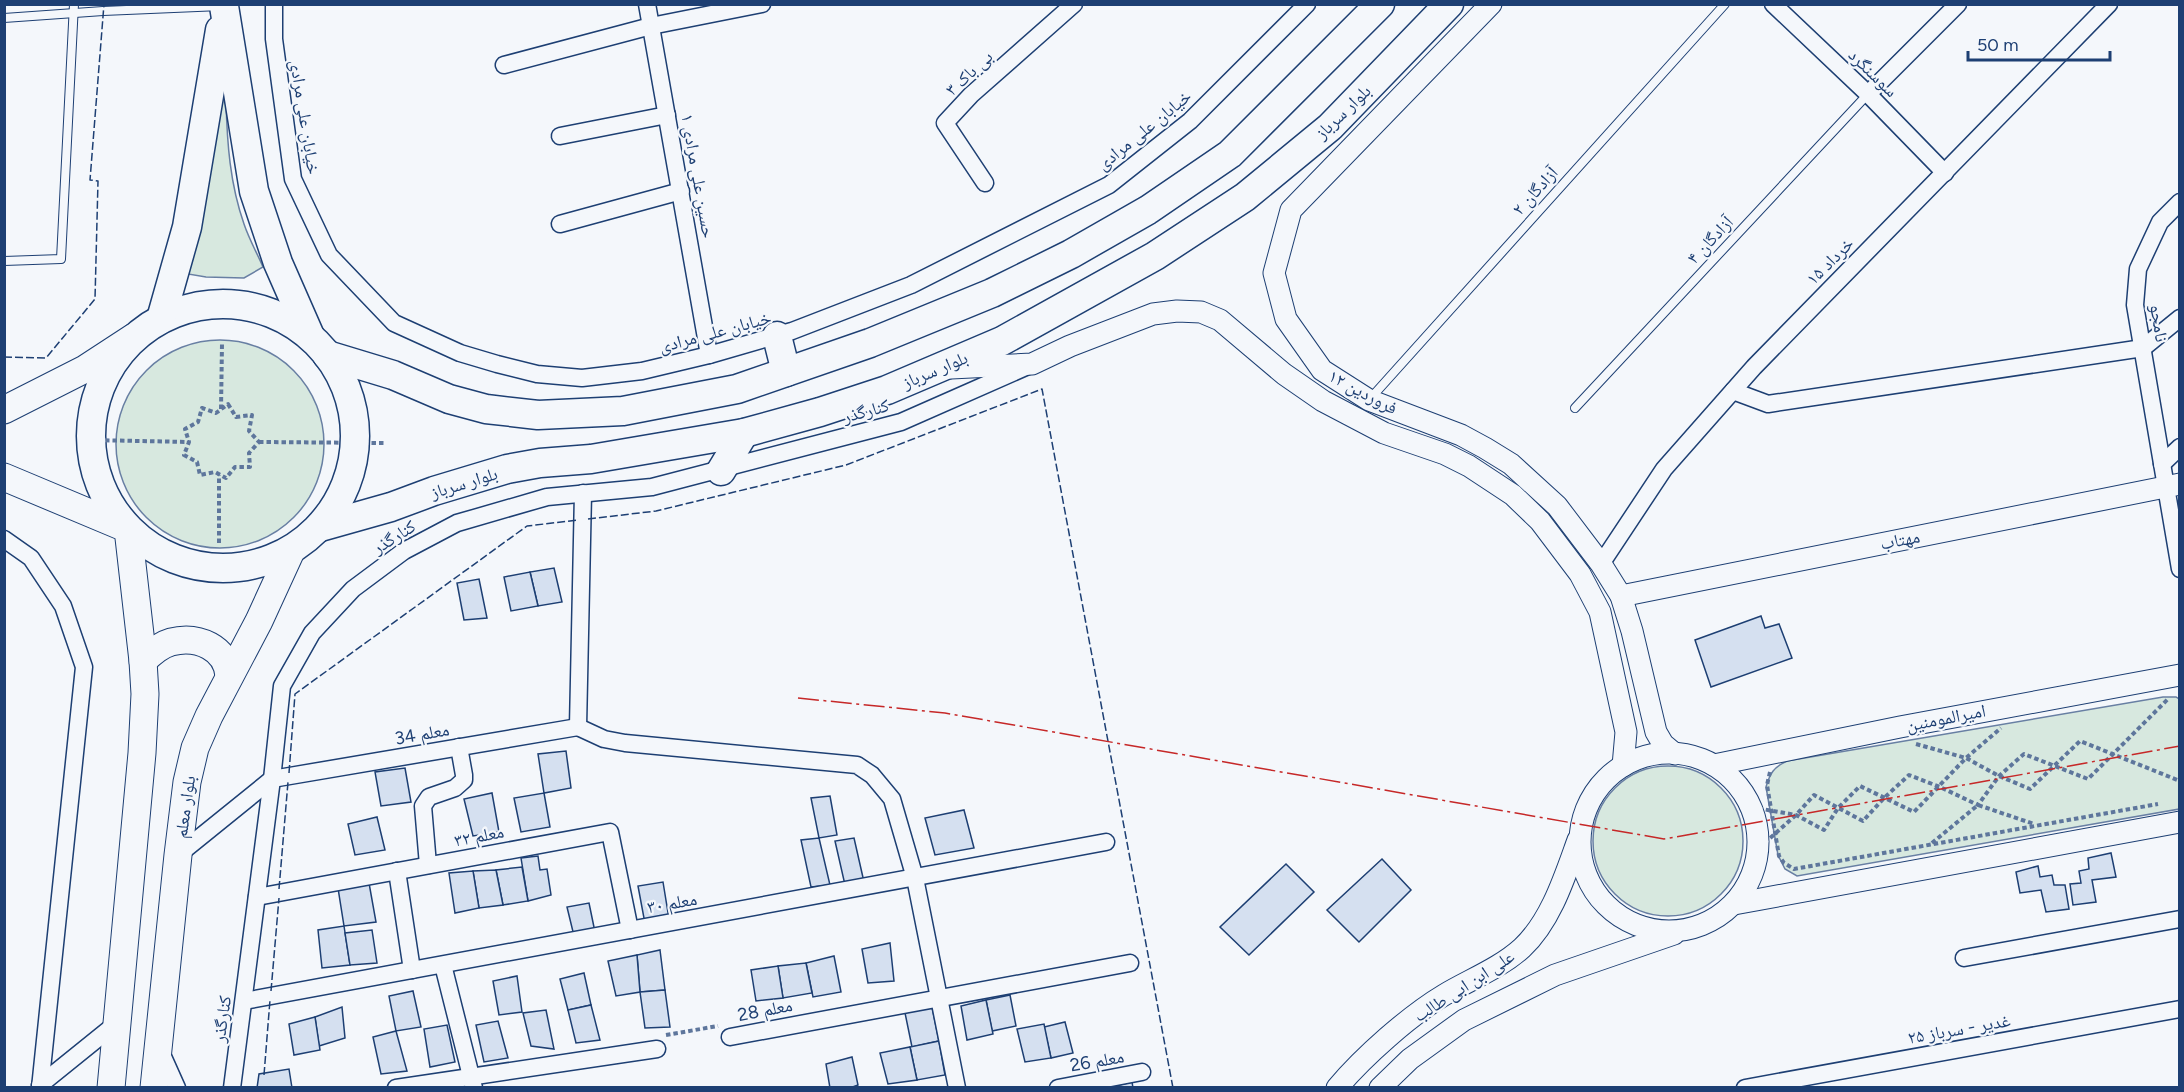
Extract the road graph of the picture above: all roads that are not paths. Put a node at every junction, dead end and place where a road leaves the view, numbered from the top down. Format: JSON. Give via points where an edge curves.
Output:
{"nodes":[{"id":1,"x":274,"y":4,"type":"edge"},
{"id":2,"x":647,"y":4,"type":"edge"},
{"id":3,"x":762,"y":4,"type":"edge"},
{"id":4,"x":1074,"y":4,"type":"edge"},
{"id":5,"x":1307,"y":4,"type":"edge"},
{"id":6,"x":1380,"y":4,"type":"edge"},
{"id":7,"x":1449,"y":4,"type":"edge"},
{"id":8,"x":1491,"y":4,"type":"edge"},
{"id":9,"x":1725,"y":4,"type":"edge"},
{"id":10,"x":1773,"y":4,"type":"edge"},
{"id":11,"x":1958,"y":4,"type":"edge"},
{"id":12,"x":2109,"y":4,"type":"edge"},
{"id":13,"x":224,"y":5,"type":"edge"},
{"id":14,"x":74,"y":9,"type":"edge"},
{"id":15,"x":4,"y":18,"type":"edge"},
{"id":16,"x":651,"y":26,"type":"junction"},
{"id":17,"x":504,"y":65,"type":"dead end"},
{"id":18,"x":1868,"y":94,"type":"junction"},
{"id":19,"x":667,"y":114,"type":"junction"},
{"id":20,"x":560,"y":136,"type":"dead end"},
{"id":21,"x":1944,"y":173,"type":"junction"},
{"id":22,"x":985,"y":183,"type":"dead end"},
{"id":23,"x":681,"y":191,"type":"junction"},
{"id":24,"x":2180,"y":202,"type":"edge"},
{"id":25,"x":560,"y":224,"type":"dead end"},
{"id":26,"x":4,"y":261,"type":"edge"},
{"id":27,"x":2180,"y":318,"type":"edge"},
{"id":28,"x":161,"y":319,"type":"junction"},
{"id":29,"x":777,"y":336,"type":"junction"},
{"id":30,"x":134,"y":337,"type":"junction"},
{"id":31,"x":319,"y":346,"type":"junction"},
{"id":32,"x":2144,"y":348,"type":"junction"},
{"id":33,"x":709,"y":355,"type":"junction"},
{"id":34,"x":1032,"y":364,"type":"junction"},
{"id":35,"x":938,"y":368,"type":"junction"},
{"id":36,"x":786,"y":372,"type":"junction"},
{"id":37,"x":1733,"y":391,"type":"junction"},
{"id":38,"x":1369,"y":400,"type":"junction"},
{"id":39,"x":1575,"y":408,"type":"dead end"},
{"id":40,"x":4,"y":410,"type":"edge"},
{"id":41,"x":744,"y":433,"type":"junction"},
{"id":42,"x":2180,"y":447,"type":"edge"},
{"id":43,"x":2163,"y":464,"type":"junction"},
{"id":44,"x":721,"y":471,"type":"junction"},
{"id":45,"x":4,"y":477,"type":"edge"},
{"id":46,"x":2173,"y":485,"type":"edge"},
{"id":47,"x":583,"y":493,"type":"junction"},
{"id":48,"x":320,"y":527,"type":"junction"},
{"id":49,"x":128,"y":529,"type":"junction"},
{"id":50,"x":4,"y":539,"type":"edge"},
{"id":51,"x":292,"y":549,"type":"junction"},
{"id":52,"x":1601,"y":564,"type":"junction"},
{"id":53,"x":2180,"y":569,"type":"edge"},
{"id":54,"x":1580,"y":574,"type":"junction"},
{"id":55,"x":1621,"y":596,"type":"junction"},
{"id":56,"x":143,"y":661,"type":"junction"},
{"id":57,"x":229,"y":676,"type":"junction"},
{"id":58,"x":2178,"y":683,"type":"edge"},
{"id":59,"x":578,"y":727,"type":"junction"},
{"id":60,"x":459,"y":747,"type":"junction"},
{"id":61,"x":1675,"y":754,"type":"junction"},
{"id":62,"x":1714,"y":765,"type":"junction"},
{"id":63,"x":1623,"y":766,"type":"junction"},
{"id":64,"x":272,"y":779,"type":"junction"},
{"id":65,"x":2180,"y":822,"type":"edge"},
{"id":66,"x":1580,"y":834,"type":"junction"},
{"id":67,"x":1106,"y":842,"type":"dead end"},
{"id":68,"x":178,"y":855,"type":"junction"},
{"id":69,"x":428,"y":866,"type":"junction"},
{"id":70,"x":397,"y":871,"type":"junction"},
{"id":71,"x":915,"y":878,"type":"junction"},
{"id":72,"x":257,"y":897,"type":"junction"},
{"id":73,"x":1734,"y":903,"type":"junction"},
{"id":74,"x":2180,"y":919,"type":"edge"},
{"id":75,"x":630,"y":930,"type":"junction"},
{"id":76,"x":1687,"y":930,"type":"junction"},
{"id":77,"x":1964,"y":958,"type":"dead end"},
{"id":78,"x":1130,"y":963,"type":"dead end"},
{"id":79,"x":443,"y":965,"type":"junction"},
{"id":80,"x":412,"y":970,"type":"junction"},
{"id":81,"x":939,"y":998,"type":"junction"},
{"id":82,"x":244,"y":1001,"type":"junction"},
{"id":83,"x":2180,"y":1009,"type":"edge"},
{"id":84,"x":118,"y":1022,"type":"junction"},
{"id":85,"x":730,"y":1036,"type":"road end"},
{"id":86,"x":158,"y":1045,"type":"junction"},
{"id":87,"x":657,"y":1049,"type":"road end"},
{"id":88,"x":1142,"y":1072,"type":"dead end"},
{"id":89,"x":473,"y":1082,"type":"edge"},
{"id":90,"x":40,"y":1086,"type":"edge"},
{"id":91,"x":111,"y":1088,"type":"edge"},
{"id":92,"x":154,"y":1088,"type":"edge"},
{"id":93,"x":177,"y":1088,"type":"edge"},
{"id":94,"x":232,"y":1088,"type":"edge"},
{"id":95,"x":396,"y":1088,"type":"edge"},
{"id":96,"x":957,"y":1088,"type":"edge"},
{"id":97,"x":1058,"y":1088,"type":"edge"},
{"id":98,"x":1337,"y":1088,"type":"edge"},
{"id":99,"x":1380,"y":1088,"type":"edge"},
{"id":100,"x":1745,"y":1088,"type":"edge"}],
"edges":[{"from":1,"to":33,"type":"street","name":"خیابان علی مرادی","via":[[274,39],[293,179],[329,255],[394,323],[460,353],[537,374],[582,378],[642,371]]},
{"from":2,"to":16,"type":"street","name":"حسین علی مرادی ۱"},
{"from":3,"to":16,"type":"street"},
{"from":4,"to":22,"type":"street","name":"بی باک ۳","via":[[971,94],[945,123]]},
{"from":5,"to":29,"type":"street","name":"خیابان علی مرادی","via":[[1190,121],[1109,185],[911,285]]},
{"from":6,"to":36,"type":"highway","via":[[1230,154],[1148,210],[992,293],[870,343]]},
{"from":7,"to":35,"type":"highway","name":"بلوار سرباز","via":[[1330,127],[1245,197],[1155,256],[1094,290],[1002,341]]},
{"from":8,"to":38,"type":"street","name":"۱۲ فروردین","via":[[1291,210],[1274,273],[1286,320],[1322,370]]},
{"from":9,"to":38,"type":"lane","name":"آزادگان ۲"},
{"from":10,"to":18,"type":"street","name":"سوسنگرد"},
{"from":11,"to":18,"type":"street"},
{"from":12,"to":21,"type":"street","name":"۱۵ خرداد"},
{"from":13,"to":14,"type":"lane"},
{"from":13,"to":28,"type":"highway","via":[[187,227]]},
{"from":13,"to":31,"type":"highway","via":[[254,191],[278,263]]},
{"from":14,"to":15,"type":"lane"},
{"from":14,"to":26,"type":"lane","via":[[61,259]]},
{"from":16,"to":17,"type":"street"},
{"from":16,"to":19,"type":"street","name":"حسین علی مرادی ۱"},
{"from":18,"to":21,"type":"street","name":"سوسنگرد"},
{"from":18,"to":39,"type":"lane","name":"آزادگان ۴"},
{"from":19,"to":20,"type":"street"},
{"from":19,"to":23,"type":"street","name":"حسین علی مرادی ۱"},
{"from":21,"to":37,"type":"street","name":"۱۵ خرداد"},
{"from":23,"to":25,"type":"street"},
{"from":23,"to":33,"type":"street","name":"حسین علی مرادی ۱"},
{"from":24,"to":32,"type":"street","name":"نامجو","via":[[2160,222],[2138,269],[2135,305]]},
{"from":27,"to":32,"type":"street"},
{"from":28,"to":30,"type":"highway"},
{"from":28,"to":31,"type":"highway","via":[[191,307],[222,303],[254,307],[284,318]]},
{"from":29,"to":33,"type":"street","name":"خیابان علی مرادی"},
{"from":29,"to":36,"type":"highway"},
{"from":30,"to":40,"type":"main road","via":[[85,369]]},
{"from":30,"to":49,"type":"highway","via":[[111,364],[96,397],[90,432],[94,468],[107,501]]},
{"from":31,"to":36,"type":"highway","via":[[449,399],[486,409],[538,415],[623,411],[736,389]]},
{"from":31,"to":48,"type":"highway","via":[[334,363],[349,395],[356,430],[353,465],[340,498]]},
{"from":32,"to":37,"type":"street","via":[[1768,404]]},
{"from":32,"to":43,"type":"street","name":"نامجو"},
{"from":34,"to":35,"type":"street","name":"۱۲ فروردین"},
{"from":34,"to":44,"type":"street","name":"کنارگذر","via":[[901,422]]},
{"from":34,"to":54,"type":"street","name":"۱۲ فروردین","via":[[1153,314],[1201,312],[1220,320],[1284,374],[1323,400],[1384,433],[1446,454],[1503,488],[1540,521]]},
{"from":35,"to":41,"type":"highway","name":"بلوار سرباز","via":[[876,393]]},
{"from":37,"to":52,"type":"street","name":"۱۵ خرداد","via":[[1664,469]]},
{"from":38,"to":52,"type":"street","name":"۱۲ فروردین","via":[[1461,435],[1511,464],[1557,506]]},
{"from":41,"to":44,"type":"highway"},
{"from":41,"to":48,"type":"highway","name":"بلوار سرباز","via":[[507,469]]},
{"from":42,"to":43,"type":"street"},
{"from":43,"to":46,"type":"street","name":"نامجو"},
{"from":44,"to":47,"type":"street","name":"کنارگذر","via":[[652,487]]},
{"from":45,"to":49,"type":"main road"},
{"from":46,"to":53,"type":"street","name":"نامجو"},
{"from":46,"to":55,"type":"street","name":"مهتاب"},
{"from":47,"to":59,"type":"street"},
{"from":47,"to":64,"type":"street","name":"کنارگذر","via":[[546,497],[457,524],[404,551],[353,589],[312,633],[282,686]]},
{"from":48,"to":51,"type":"highway"},
{"from":49,"to":51,"type":"highway","via":[[157,551],[189,564],[225,568],[248,565]]},
{"from":49,"to":56,"type":"main road"},
{"from":50,"to":90,"type":"street","via":[[31,558],[63,606],[84,667]]},
{"from":51,"to":57,"type":"main road","name":"بلوار معلم"},
{"from":52,"to":54,"type":"street"},
{"from":52,"to":55,"type":"street","name":"۱۲ فروردین"},
{"from":54,"to":63,"type":"street","name":"۱۲ فروردین","via":[[1600,612],[1623,710]]},
{"from":55,"to":61,"type":"street","name":"۱۲ فروردین","via":[[1656,732]]},
{"from":56,"to":57,"type":"main road","via":[[171,642],[188,640],[219,652],[228,664]]},
{"from":56,"to":84,"type":"main road","via":[[142,753]]},
{"from":57,"to":68,"type":"main road","name":"بلوار معلم","via":[[195,748]]},
{"from":58,"to":62,"type":"street","name":"امیرالمومنین","via":[[2009,706]]},
{"from":59,"to":60,"type":"street","name":"معلم 34"},
{"from":59,"to":71,"type":"street","via":[[625,743],[857,765],[872,775],[892,799]]},
{"from":60,"to":64,"type":"street","name":"معلم 34"},
{"from":60,"to":69,"type":"street","via":[[464,780],[455,788],[429,797],[423,806]]},
{"from":61,"to":62,"type":"street"},
{"from":61,"to":63,"type":"street","via":[[1648,756]]},
{"from":62,"to":73,"type":"street","via":[[1761,809],[1755,868]]},
{"from":63,"to":66,"type":"street","via":[[1602,784],[1587,807]]},
{"from":64,"to":68,"type":"street"},
{"from":64,"to":72,"type":"street","name":"کنارگذر"},
{"from":65,"to":73,"type":"street"},
{"from":66,"to":76,"type":"street","via":[[1582,861],[1592,887],[1609,908],[1633,923],[1659,931]]},
{"from":66,"to":98,"type":"street","name":"علی ابن ابی طالب","via":[[1555,900],[1522,948],[1441,997],[1386,1039]]},
{"from":67,"to":71,"type":"street","name":"معلم ۳۰"},
{"from":68,"to":86,"type":"main road","name":"بلوار معلم"},
{"from":69,"to":70,"type":"street","name":"معلم ۳۲"},
{"from":69,"to":75,"type":"street","name":"معلم ۳۲","via":[[610,832]]},
{"from":70,"to":72,"type":"street","name":"معلم ۳۲"},
{"from":70,"to":80,"type":"street"},
{"from":71,"to":75,"type":"street","name":"معلم ۳۰"},
{"from":71,"to":81,"type":"street"},
{"from":72,"to":82,"type":"street","name":"کنارگذر"},
{"from":73,"to":76,"type":"street","via":[[1713,920]]},
{"from":74,"to":77,"type":"street"},
{"from":75,"to":79,"type":"street","name":"معلم ۳۰"},
{"from":76,"to":99,"type":"street","name":"علی ابن ابی طالب","via":[[1556,975],[1464,1020],[1410,1059]]},
{"from":78,"to":81,"type":"street","name":"معلم 28"},
{"from":79,"to":80,"type":"street","name":"معلم ۳۰"},
{"from":79,"to":89,"type":"street"},
{"from":80,"to":82,"type":"street","name":"معلم ۳۰"},
{"from":81,"to":85,"type":"street","name":"معلم 28"},
{"from":81,"to":96,"type":"street"},
{"from":82,"to":94,"type":"street","name":"کنارگذر"},
{"from":83,"to":100,"type":"street","name":"غدیر - سرباز ۲۵"},
{"from":84,"to":90,"type":"street"},
{"from":84,"to":91,"type":"main road"},
{"from":86,"to":92,"type":"main road","name":"بلوار معلم"},
{"from":86,"to":93,"type":"street"},
{"from":87,"to":89,"type":"street"},
{"from":88,"to":97,"type":"street","name":"معلم 26"},
{"from":89,"to":95,"type":"street"}]}
